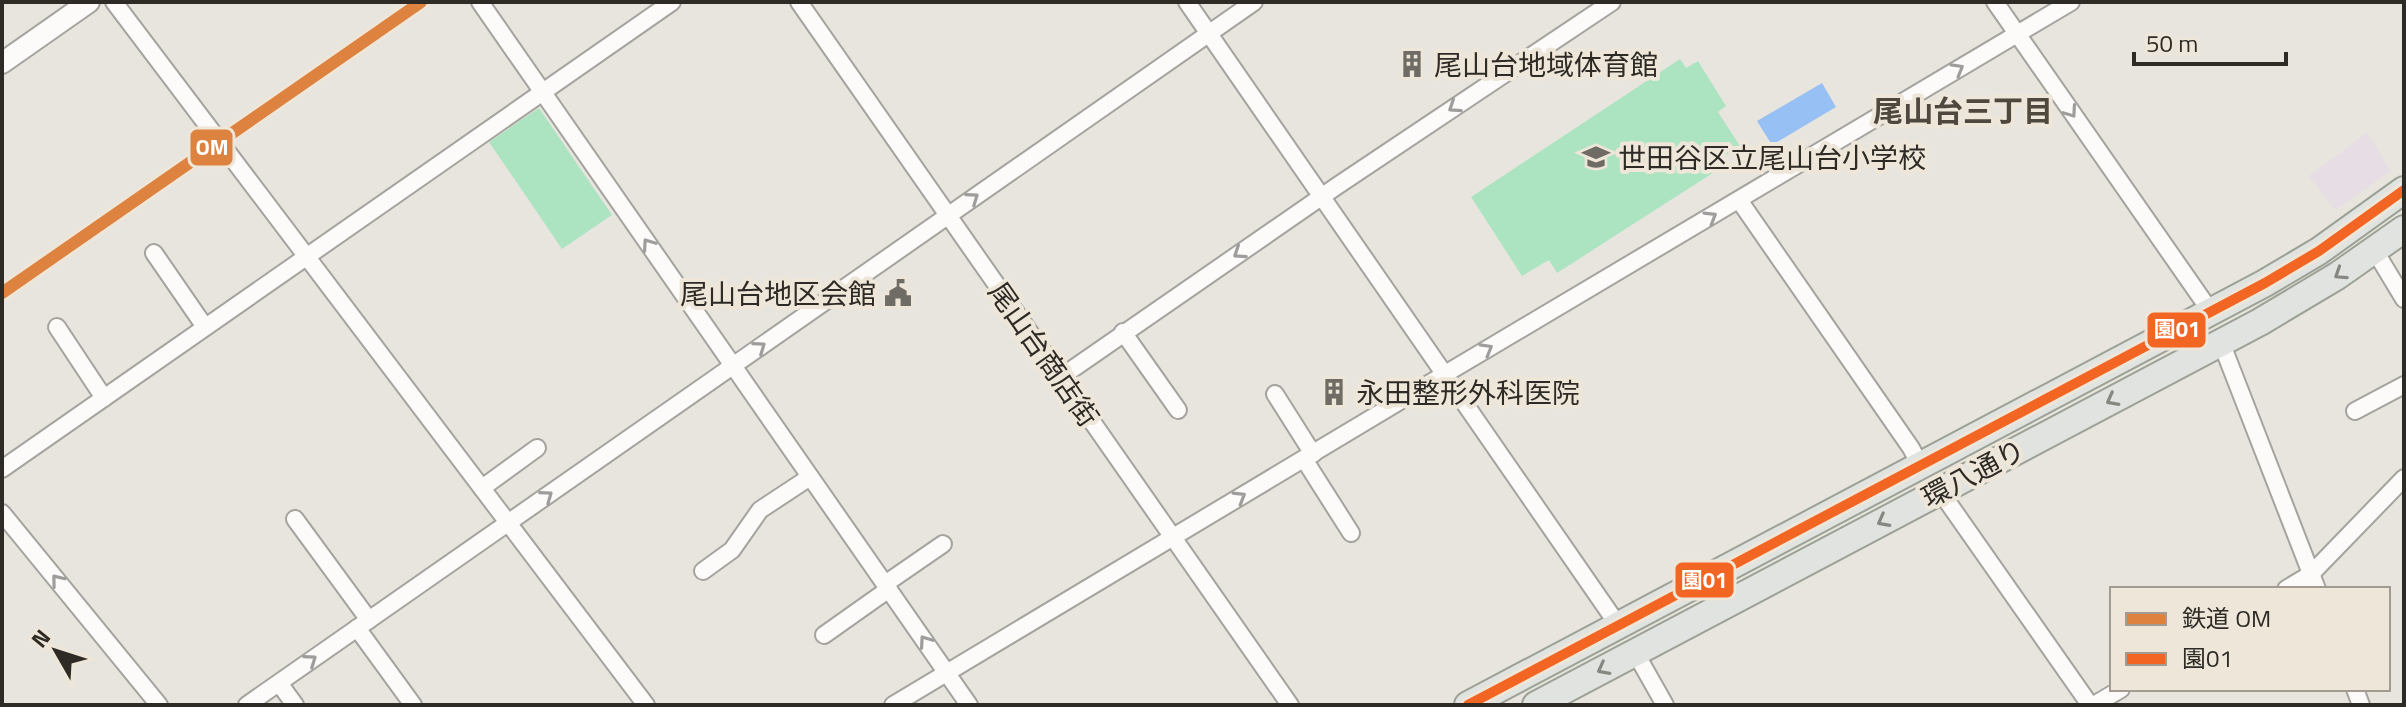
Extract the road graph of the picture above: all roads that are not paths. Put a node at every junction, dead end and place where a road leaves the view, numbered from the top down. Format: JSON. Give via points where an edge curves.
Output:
{"nodes":[{"id":1,"x":89,"y":2,"type":"edge"},
{"id":2,"x":114,"y":2,"type":"edge"},
{"id":3,"x":480,"y":2,"type":"edge"},
{"id":4,"x":672,"y":2,"type":"edge"},
{"id":5,"x":799,"y":2,"type":"edge"},
{"id":6,"x":1187,"y":2,"type":"edge"},
{"id":7,"x":1254,"y":2,"type":"edge"},
{"id":8,"x":1995,"y":2,"type":"edge"},
{"id":9,"x":2071,"y":2,"type":"edge"},
{"id":10,"x":1604,"y":4,"type":"edge"},
{"id":11,"x":1208,"y":33,"type":"junction"},
{"id":12,"x":2017,"y":35,"type":"junction"},
{"id":13,"x":2,"y":63,"type":"edge"},
{"id":14,"x":542,"y":93,"type":"junction"},
{"id":15,"x":2404,"y":190,"type":"edge"},
{"id":16,"x":1321,"y":198,"type":"junction"},
{"id":17,"x":1739,"y":200,"type":"junction"},
{"id":18,"x":948,"y":216,"type":"junction"},
{"id":19,"x":2404,"y":229,"type":"edge"},
{"id":20,"x":2375,"y":251,"type":"junction"},
{"id":21,"x":154,"y":253,"type":"dead end"},
{"id":22,"x":307,"y":256,"type":"junction"},
{"id":23,"x":2404,"y":299,"type":"edge"},
{"id":24,"x":2211,"y":312,"type":"junction"},
{"id":25,"x":57,"y":327,"type":"dead end"},
{"id":26,"x":205,"y":327,"type":"junction"},
{"id":27,"x":1123,"y":332,"type":"junction"},
{"id":28,"x":2221,"y":342,"type":"junction"},
{"id":29,"x":732,"y":366,"type":"junction"},
{"id":30,"x":1444,"y":374,"type":"junction"},
{"id":31,"x":1061,"y":377,"type":"junction"},
{"id":32,"x":2404,"y":385,"type":"edge"},
{"id":33,"x":1275,"y":394,"type":"dead end"},
{"id":34,"x":104,"y":398,"type":"junction"},
{"id":35,"x":1178,"y":410,"type":"dead end"},
{"id":36,"x":2355,"y":411,"type":"dead end"},
{"id":37,"x":537,"y":448,"type":"dead end"},
{"id":38,"x":1308,"y":457,"type":"junction"},
{"id":39,"x":1920,"y":465,"type":"junction"},
{"id":40,"x":2,"y":469,"type":"edge"},
{"id":41,"x":810,"y":477,"type":"junction"},
{"id":42,"x":2404,"y":478,"type":"edge"},
{"id":43,"x":482,"y":488,"type":"junction"},
{"id":44,"x":1940,"y":491,"type":"junction"},
{"id":45,"x":2,"y":513,"type":"edge"},
{"id":46,"x":295,"y":519,"type":"dead end"},
{"id":47,"x":509,"y":524,"type":"junction"},
{"id":48,"x":1351,"y":533,"type":"dead end"},
{"id":49,"x":1173,"y":537,"type":"junction"},
{"id":50,"x":943,"y":544,"type":"dead end"},
{"id":51,"x":703,"y":571,"type":"dead end"},
{"id":52,"x":2314,"y":581,"type":"edge"},
{"id":53,"x":887,"y":587,"type":"junction"},
{"id":54,"x":2293,"y":587,"type":"edge"},
{"id":55,"x":363,"y":624,"type":"junction"},
{"id":56,"x":1618,"y":625,"type":"junction"},
{"id":57,"x":824,"y":635,"type":"dead end"},
{"id":58,"x":1635,"y":652,"type":"junction"},
{"id":59,"x":947,"y":673,"type":"junction"},
{"id":60,"x":279,"y":683,"type":"junction"},
{"id":61,"x":2117,"y":691,"type":"edge"},
{"id":62,"x":159,"y":705,"type":"edge"},
{"id":63,"x":247,"y":705,"type":"edge"},
{"id":64,"x":295,"y":705,"type":"edge"},
{"id":65,"x":413,"y":705,"type":"edge"},
{"id":66,"x":646,"y":705,"type":"edge"},
{"id":67,"x":893,"y":705,"type":"edge"},
{"id":68,"x":969,"y":705,"type":"edge"},
{"id":69,"x":1290,"y":705,"type":"edge"},
{"id":70,"x":1468,"y":705,"type":"edge"},
{"id":71,"x":1536,"y":705,"type":"edge"},
{"id":72,"x":1665,"y":705,"type":"edge"},
{"id":73,"x":2092,"y":705,"type":"edge"}],
"edges":[{"from":1,"to":13,"type":"street"},
{"from":2,"to":22,"type":"street"},
{"from":3,"to":14,"type":"street"},
{"from":4,"to":14,"type":"street"},
{"from":5,"to":18,"type":"street","name":"尾山台商店街"},
{"from":6,"to":11,"type":"street"},
{"from":7,"to":11,"type":"street"},
{"from":8,"to":12,"type":"street"},
{"from":9,"to":12,"type":"street"},
{"from":10,"to":16,"type":"street","one_way":true},
{"from":11,"to":16,"type":"street"},
{"from":18,"to":11,"type":"street","one_way":true},
{"from":17,"to":12,"type":"street","one_way":true},
{"from":12,"to":24,"type":"street","one_way":true},
{"from":14,"to":22,"type":"street"},
{"from":29,"to":14,"type":"street","one_way":true},
{"from":15,"to":24,"type":"main road","name":"環八通り","via":[[2319,251]]},
{"from":16,"to":27,"type":"street","one_way":true},
{"from":16,"to":30,"type":"street"},
{"from":30,"to":17,"type":"street","one_way":true},
{"from":17,"to":39,"type":"street"},
{"from":29,"to":18,"type":"street","one_way":true},
{"from":18,"to":31,"type":"street","name":"尾山台商店街"},
{"from":19,"to":20,"type":"main road","name":"環八通り"},
{"from":20,"to":23,"type":"street"},
{"from":20,"to":28,"type":"main road","name":"環八通り","one_way":true},
{"from":21,"to":26,"type":"street"},
{"from":22,"to":26,"type":"street"},
{"from":22,"to":43,"type":"street"},
{"from":24,"to":39,"type":"main road","name":"環八通り"},
{"from":25,"to":34,"type":"street"},
{"from":26,"to":34,"type":"street"},
{"from":27,"to":31,"type":"street"},
{"from":27,"to":35,"type":"street"},
{"from":28,"to":44,"type":"main road","name":"環八通り","one_way":true},
{"from":28,"to":52,"type":"street"},
{"from":29,"to":41,"type":"street"},
{"from":47,"to":29,"type":"street","one_way":true},
{"from":30,"to":38,"type":"street"},
{"from":30,"to":56,"type":"street"},
{"from":31,"to":49,"type":"street","name":"尾山台商店街"},
{"from":32,"to":36,"type":"street"},
{"from":33,"to":38,"type":"street"},
{"from":34,"to":40,"type":"street"},
{"from":37,"to":43,"type":"street"},
{"from":38,"to":48,"type":"street"},
{"from":49,"to":38,"type":"street","one_way":true},
{"from":39,"to":56,"type":"main road","name":"環八通り"},
{"from":41,"to":51,"type":"street","via":[[760,510],[732,550]]},
{"from":41,"to":53,"type":"street"},
{"from":42,"to":52,"type":"street"},
{"from":43,"to":47,"type":"street"},
{"from":44,"to":58,"type":"main road","name":"環八通り","one_way":true},
{"from":44,"to":73,"type":"street"},
{"from":62,"to":45,"type":"street","one_way":true},
{"from":46,"to":55,"type":"street"},
{"from":47,"to":55,"type":"street"},
{"from":47,"to":66,"type":"street"},
{"from":49,"to":59,"type":"street"},
{"from":49,"to":69,"type":"street","name":"尾山台商店街"},
{"from":50,"to":53,"type":"street"},
{"from":52,"to":54,"type":"street"},
{"from":53,"to":57,"type":"street"},
{"from":59,"to":53,"type":"street","one_way":true},
{"from":60,"to":55,"type":"street","one_way":true},
{"from":55,"to":65,"type":"street"},
{"from":56,"to":70,"type":"main road","name":"環八通り"},
{"from":58,"to":71,"type":"main road","name":"環八通り","one_way":true},
{"from":58,"to":72,"type":"street"},
{"from":59,"to":67,"type":"street"},
{"from":59,"to":68,"type":"street"},
{"from":60,"to":63,"type":"street"},
{"from":60,"to":64,"type":"street"},
{"from":61,"to":73,"type":"street"}]}
